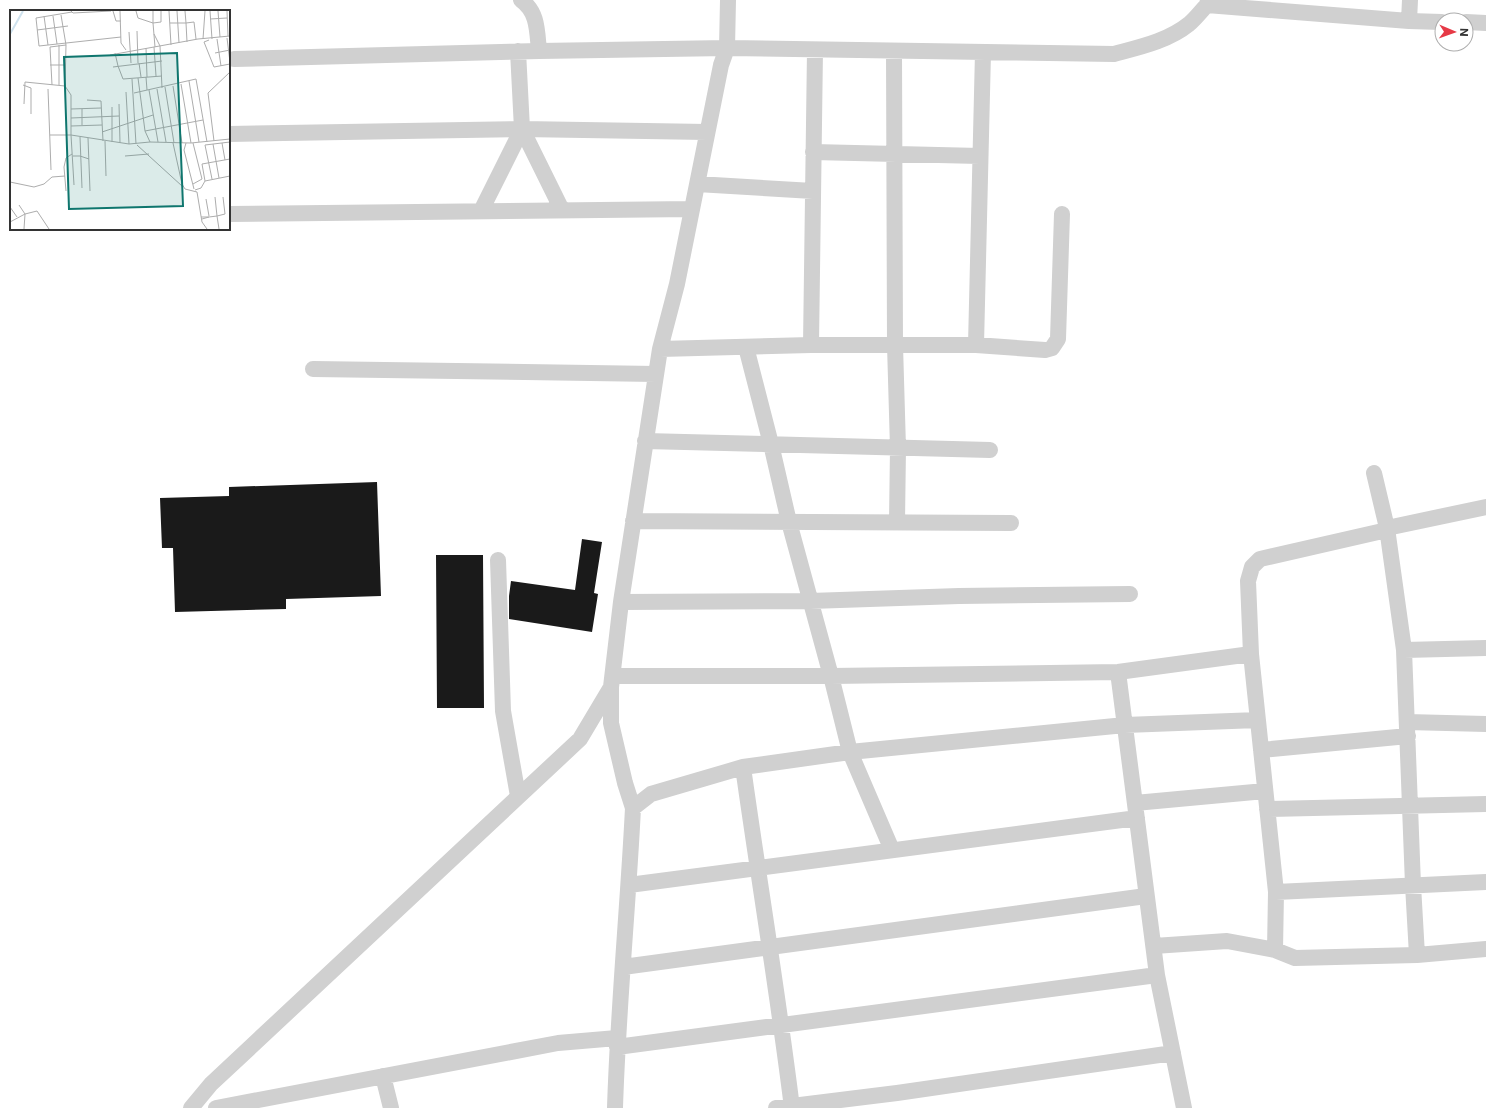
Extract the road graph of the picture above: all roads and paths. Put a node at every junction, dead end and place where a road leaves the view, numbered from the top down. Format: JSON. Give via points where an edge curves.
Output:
{"nodes":[{"id":1,"x":521,"y":0,"type":"edge"},
{"id":2,"x":728,"y":0,"type":"edge"},
{"id":3,"x":1410,"y":0,"type":"edge"},
{"id":4,"x":1207,"y":3,"type":"edge"},
{"id":5,"x":1409,"y":21,"type":"junction"},
{"id":6,"x":1434,"y":22,"type":"edge"},
{"id":7,"x":1474,"y":22,"type":"edge"},
{"id":8,"x":1486,"y":23,"type":"edge"},
{"id":9,"x":727,"y":48,"type":"junction"},
{"id":10,"x":539,"y":50,"type":"junction"},
{"id":11,"x":815,"y":50,"type":"junction"},
{"id":12,"x":518,"y":51,"type":"junction"},
{"id":13,"x":894,"y":51,"type":"junction"},
{"id":14,"x":983,"y":52,"type":"junction"},
{"id":15,"x":234,"y":60,"type":"dead end"},
{"id":16,"x":522,"y":129,"type":"junction"},
{"id":17,"x":707,"y":132,"type":"junction"},
{"id":18,"x":230,"y":134,"type":"edge"},
{"id":19,"x":813,"y":152,"type":"junction"},
{"id":20,"x":894,"y":154,"type":"junction"},
{"id":21,"x":980,"y":156,"type":"junction"},
{"id":22,"x":697,"y":184,"type":"junction"},
{"id":23,"x":813,"y":191,"type":"junction"},
{"id":24,"x":692,"y":209,"type":"junction"},
{"id":25,"x":562,"y":210,"type":"junction"},
{"id":26,"x":481,"y":211,"type":"junction"},
{"id":27,"x":230,"y":214,"type":"edge"},
{"id":28,"x":1062,"y":214,"type":"dead end"},
{"id":29,"x":811,"y":345,"type":"junction"},
{"id":30,"x":895,"y":345,"type":"junction"},
{"id":31,"x":976,"y":345,"type":"junction"},
{"id":32,"x":746,"y":347,"type":"junction"},
{"id":33,"x":660,"y":350,"type":"junction"},
{"id":34,"x":313,"y":369,"type":"dead end"},
{"id":35,"x":656,"y":374,"type":"junction"},
{"id":36,"x":645,"y":441,"type":"junction"},
{"id":37,"x":771,"y":444,"type":"junction"},
{"id":38,"x":898,"y":448,"type":"junction"},
{"id":39,"x":990,"y":450,"type":"dead end"},
{"id":40,"x":1374,"y":473,"type":"dead end"},
{"id":41,"x":1486,"y":507,"type":"edge"},
{"id":42,"x":633,"y":521,"type":"junction"},
{"id":43,"x":789,"y":522,"type":"junction"},
{"id":44,"x":897,"y":522,"type":"junction"},
{"id":45,"x":1011,"y":523,"type":"dead end"},
{"id":46,"x":1387,"y":529,"type":"junction"},
{"id":47,"x":498,"y":560,"type":"dead end"},
{"id":48,"x":1130,"y":594,"type":"dead end"},
{"id":49,"x":621,"y":602,"type":"junction"},
{"id":50,"x":810,"y":602,"type":"junction"},
{"id":51,"x":1486,"y":648,"type":"edge"},
{"id":52,"x":1404,"y":650,"type":"junction"},
{"id":53,"x":1251,"y":654,"type":"junction"},
{"id":54,"x":1118,"y":672,"type":"junction"},
{"id":55,"x":831,"y":676,"type":"junction"},
{"id":56,"x":612,"y":681,"type":"junction"},
{"id":57,"x":1258,"y":720,"type":"junction"},
{"id":58,"x":1486,"y":724,"type":"edge"},
{"id":59,"x":1125,"y":725,"type":"junction"},
{"id":60,"x":1407,"y":729,"type":"junction"},
{"id":61,"x":1261,"y":750,"type":"junction"},
{"id":62,"x":850,"y":752,"type":"junction"},
{"id":63,"x":743,"y":767,"type":"junction"},
{"id":64,"x":1265,"y":791,"type":"junction"},
{"id":65,"x":518,"y":796,"type":"junction"},
{"id":66,"x":1486,"y":804,"type":"edge"},
{"id":67,"x":1410,"y":806,"type":"junction"},
{"id":68,"x":633,"y":808,"type":"junction"},
{"id":69,"x":1267,"y":809,"type":"junction"},
{"id":70,"x":1136,"y":811,"type":"junction"},
{"id":71,"x":892,"y":850,"type":"junction"},
{"id":72,"x":757,"y":868,"type":"junction"},
{"id":73,"x":1486,"y":882,"type":"edge"},
{"id":74,"x":1413,"y":884,"type":"junction"},
{"id":75,"x":629,"y":885,"type":"junction"},
{"id":76,"x":1276,"y":892,"type":"junction"},
{"id":77,"x":1146,"y":896,"type":"junction"},
{"id":78,"x":1154,"y":946,"type":"junction"},
{"id":79,"x":769,"y":947,"type":"junction"},
{"id":80,"x":1486,"y":949,"type":"edge"},
{"id":81,"x":1275,"y":950,"type":"junction"},
{"id":82,"x":1417,"y":955,"type":"junction"},
{"id":83,"x":622,"y":967,"type":"junction"},
{"id":84,"x":1157,"y":975,"type":"junction"},
{"id":85,"x":782,"y":1025,"type":"junction"},
{"id":86,"x":617,"y":1042,"type":"junction"},
{"id":87,"x":1173,"y":1053,"type":"junction"},
{"id":88,"x":383,"y":1076,"type":"junction"},
{"id":89,"x":787,"y":1107,"type":"edge"},
{"id":90,"x":191,"y":1108,"type":"edge"},
{"id":91,"x":216,"y":1108,"type":"edge"},
{"id":92,"x":391,"y":1108,"type":"edge"},
{"id":93,"x":615,"y":1108,"type":"edge"},
{"id":94,"x":1184,"y":1108,"type":"edge"}],
"edges":[{"from":1,"to":10,"type":"street","via":[[529,5],[535,18]]},
{"from":2,"to":9,"type":"street"},
{"from":3,"to":5,"type":"street"},
{"from":4,"to":5,"type":"street"},
{"from":4,"to":14,"type":"street","via":[[1190,24],[1171,35],[1114,54]]},
{"from":5,"to":6,"type":"street"},
{"from":7,"to":8,"type":"street"},
{"from":9,"to":10,"type":"street"},
{"from":9,"to":11,"type":"street"},
{"from":9,"to":17,"type":"street"},
{"from":10,"to":12,"type":"street"},
{"from":11,"to":13,"type":"street"},
{"from":11,"to":19,"type":"street"},
{"from":12,"to":15,"type":"street"},
{"from":12,"to":16,"type":"street"},
{"from":13,"to":14,"type":"street"},
{"from":13,"to":20,"type":"street"},
{"from":14,"to":21,"type":"street"},
{"from":16,"to":17,"type":"street"},
{"from":16,"to":18,"type":"street"},
{"from":16,"to":25,"type":"street"},
{"from":16,"to":26,"type":"street"},
{"from":17,"to":22,"type":"street"},
{"from":19,"to":20,"type":"street"},
{"from":19,"to":23,"type":"street"},
{"from":20,"to":21,"type":"street"},
{"from":20,"to":30,"type":"street"},
{"from":21,"to":31,"type":"street"},
{"from":22,"to":23,"type":"street"},
{"from":22,"to":24,"type":"street"},
{"from":23,"to":29,"type":"street"},
{"from":24,"to":25,"type":"street"},
{"from":24,"to":33,"type":"street"},
{"from":25,"to":26,"type":"street"},
{"from":26,"to":27,"type":"street"},
{"from":28,"to":31,"type":"street","via":[[1058,339],[1052,348],[1045,350]]},
{"from":29,"to":30,"type":"street"},
{"from":29,"to":32,"type":"street"},
{"from":30,"to":31,"type":"street"},
{"from":30,"to":38,"type":"street"},
{"from":32,"to":33,"type":"street"},
{"from":32,"to":37,"type":"street"},
{"from":33,"to":35,"type":"street"},
{"from":34,"to":35,"type":"street"},
{"from":35,"to":36,"type":"street"},
{"from":36,"to":37,"type":"street"},
{"from":36,"to":42,"type":"street"},
{"from":37,"to":38,"type":"street"},
{"from":37,"to":43,"type":"street"},
{"from":38,"to":39,"type":"street"},
{"from":38,"to":44,"type":"street"},
{"from":40,"to":46,"type":"street"},
{"from":41,"to":46,"type":"street"},
{"from":42,"to":43,"type":"street"},
{"from":42,"to":49,"type":"street"},
{"from":43,"to":44,"type":"street"},
{"from":43,"to":50,"type":"street"},
{"from":44,"to":45,"type":"street"},
{"from":46,"to":52,"type":"street"},
{"from":46,"to":53,"type":"street","via":[[1260,559],[1252,567],[1248,581]]},
{"from":47,"to":65,"type":"street","via":[[503,710]]},
{"from":48,"to":50,"type":"street","via":[[959,596]]},
{"from":49,"to":50,"type":"street"},
{"from":49,"to":56,"type":"street"},
{"from":50,"to":55,"type":"street"},
{"from":51,"to":52,"type":"street"},
{"from":52,"to":60,"type":"street"},
{"from":53,"to":54,"type":"street"},
{"from":53,"to":57,"type":"street"},
{"from":54,"to":55,"type":"street"},
{"from":54,"to":59,"type":"street"},
{"from":55,"to":56,"type":"street"},
{"from":55,"to":62,"type":"street"},
{"from":56,"to":65,"type":"street","via":[[580,738]]},
{"from":56,"to":68,"type":"street","via":[[611,723]]},
{"from":57,"to":59,"type":"street"},
{"from":57,"to":61,"type":"street"},
{"from":58,"to":60,"type":"street"},
{"from":59,"to":62,"type":"street"},
{"from":59,"to":70,"type":"street"},
{"from":60,"to":61,"type":"street"},
{"from":60,"to":67,"type":"street"},
{"from":61,"to":64,"type":"street"},
{"from":62,"to":63,"type":"street"},
{"from":62,"to":71,"type":"street"},
{"from":63,"to":68,"type":"street","via":[[651,794]]},
{"from":63,"to":72,"type":"street"},
{"from":64,"to":69,"type":"street"},
{"from":64,"to":70,"type":"street"},
{"from":65,"to":90,"type":"street","via":[[211,1084]]},
{"from":66,"to":67,"type":"street"},
{"from":67,"to":69,"type":"street"},
{"from":67,"to":74,"type":"street"},
{"from":68,"to":75,"type":"street"},
{"from":69,"to":76,"type":"street"},
{"from":70,"to":71,"type":"street"},
{"from":70,"to":77,"type":"street"},
{"from":71,"to":72,"type":"street"},
{"from":72,"to":75,"type":"street"},
{"from":72,"to":79,"type":"street"},
{"from":73,"to":74,"type":"street"},
{"from":74,"to":76,"type":"street"},
{"from":74,"to":82,"type":"street"},
{"from":75,"to":83,"type":"street"},
{"from":76,"to":81,"type":"street"},
{"from":77,"to":78,"type":"street"},
{"from":77,"to":79,"type":"street"},
{"from":78,"to":81,"type":"street","via":[[1227,940]]},
{"from":78,"to":84,"type":"street"},
{"from":79,"to":83,"type":"street"},
{"from":79,"to":85,"type":"street"},
{"from":80,"to":82,"type":"street"},
{"from":81,"to":82,"type":"street","via":[[1294,958]]},
{"from":83,"to":86,"type":"street"},
{"from":84,"to":85,"type":"street"},
{"from":84,"to":87,"type":"street"},
{"from":85,"to":86,"type":"street"},
{"from":85,"to":89,"type":"street"},
{"from":86,"to":88,"type":"street","via":[[558,1043]]},
{"from":86,"to":93,"type":"street"},
{"from":87,"to":89,"type":"street"},
{"from":87,"to":94,"type":"street"},
{"from":88,"to":91,"type":"street"},
{"from":88,"to":92,"type":"street"}]}
